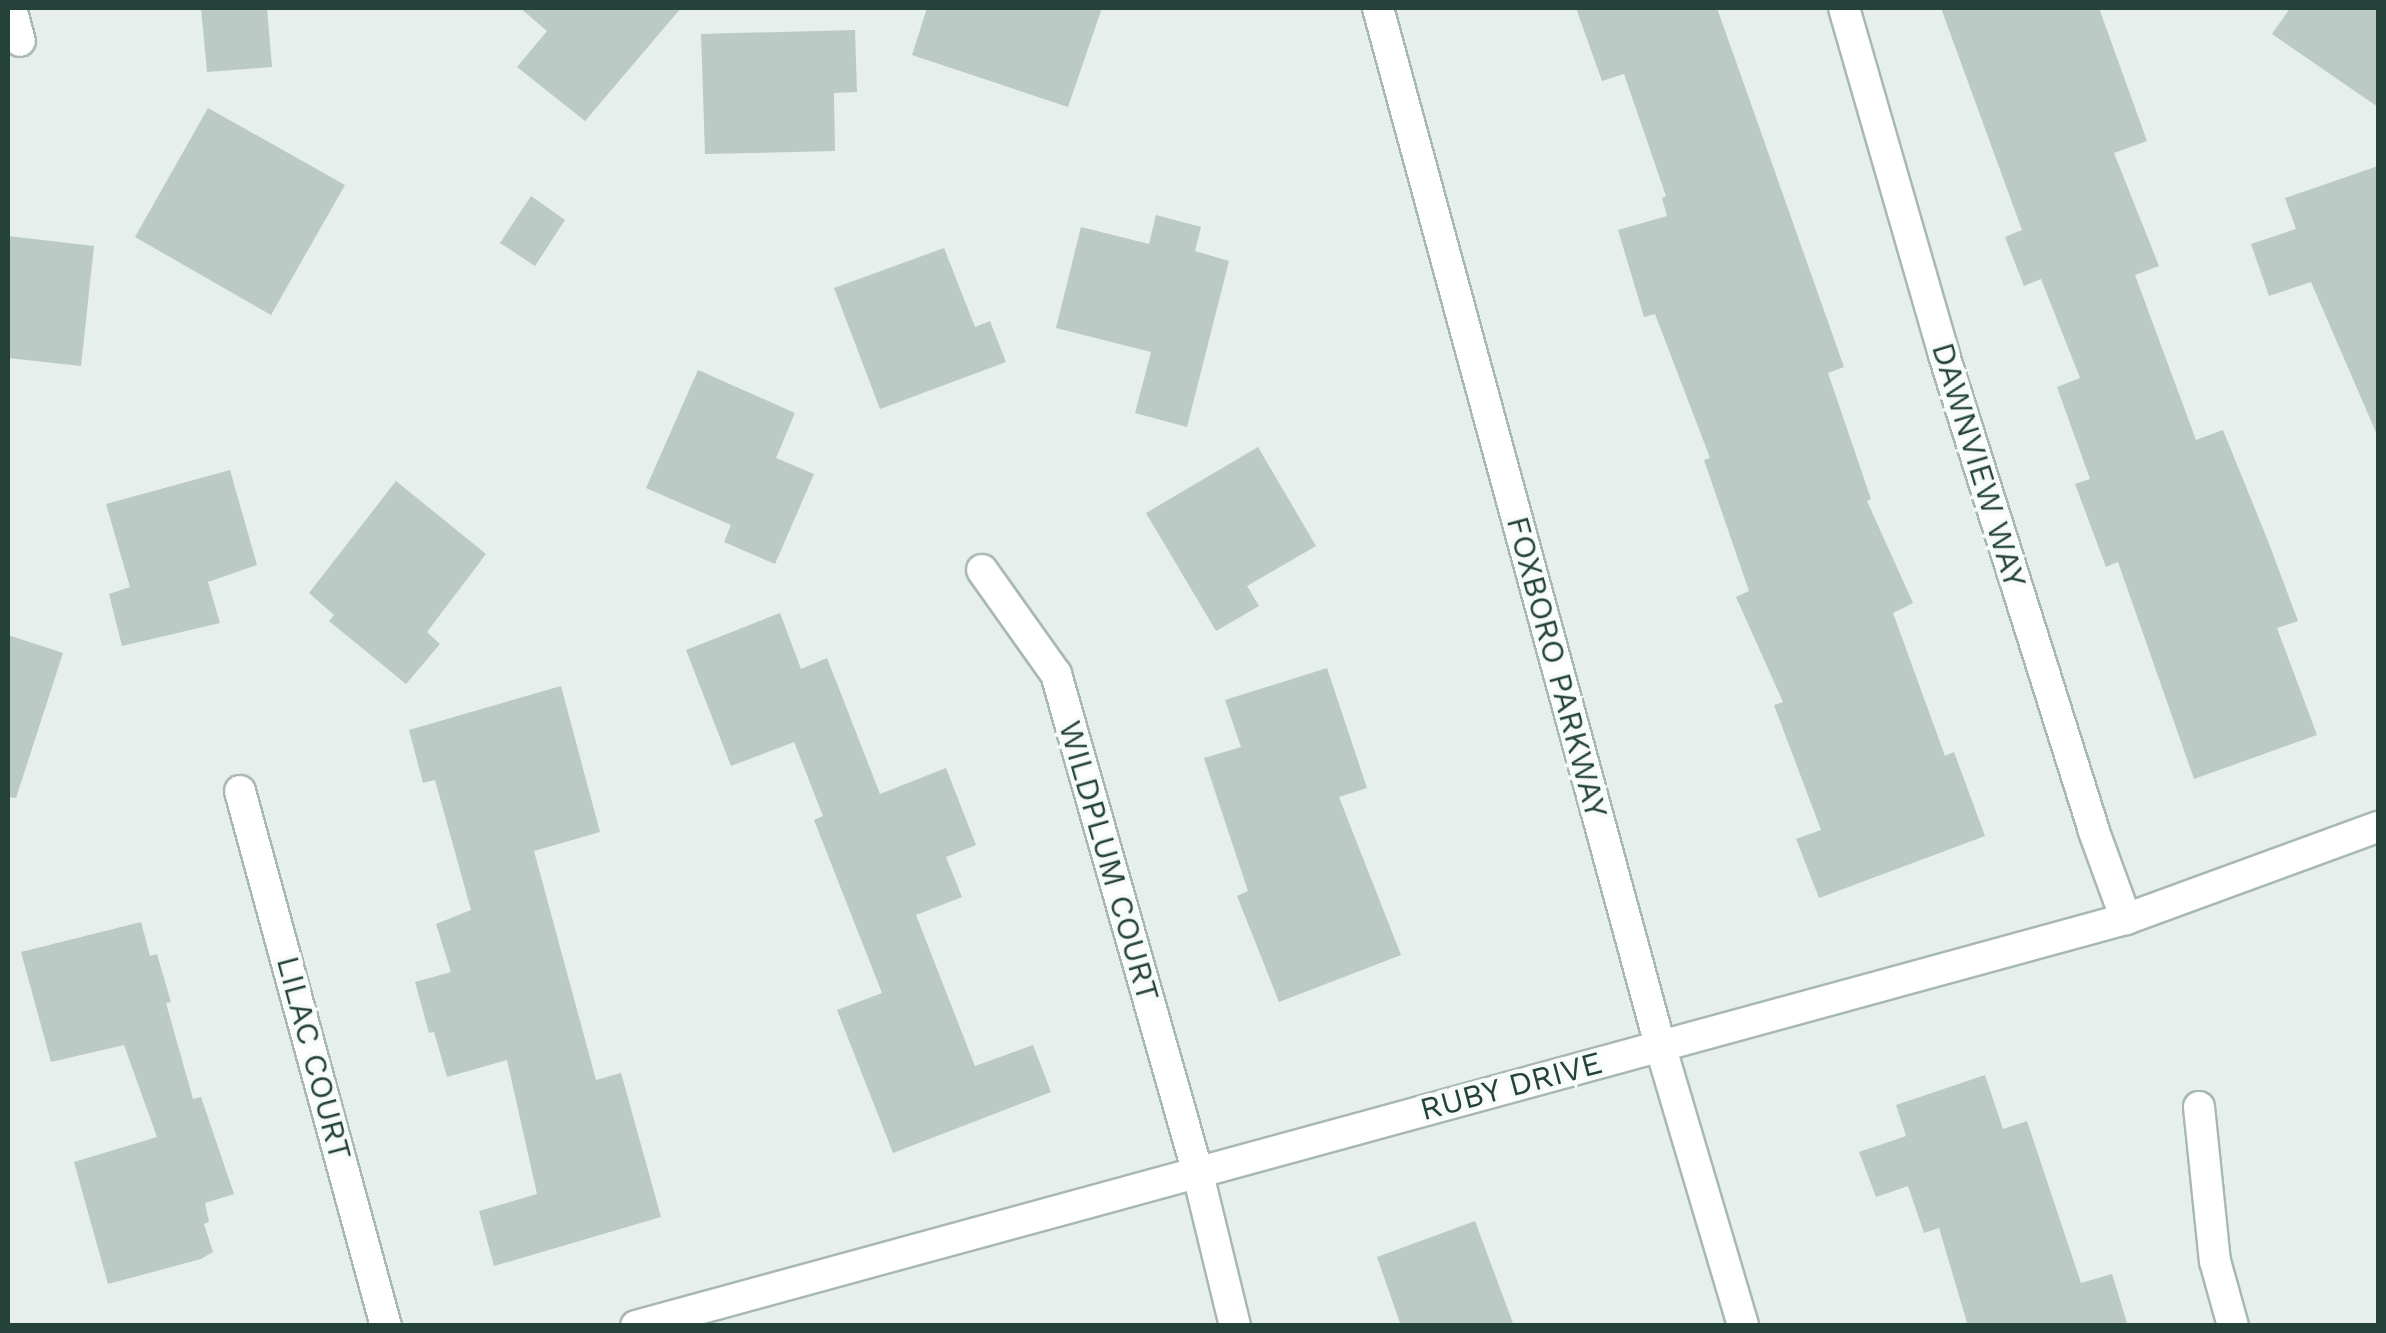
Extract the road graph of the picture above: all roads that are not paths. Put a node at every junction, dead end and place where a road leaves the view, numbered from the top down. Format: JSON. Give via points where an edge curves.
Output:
{"nodes":[{"id":1,"x":12,"y":8,"type":"edge"},
{"id":2,"x":1378,"y":8,"type":"edge"},
{"id":3,"x":1844,"y":8,"type":"edge"},
{"id":4,"x":20,"y":41,"type":"dead end"},
{"id":5,"x":982,"y":570,"type":"dead end"},
{"id":6,"x":240,"y":791,"type":"dead end"},
{"id":7,"x":2378,"y":826,"type":"edge"},
{"id":8,"x":2126,"y":919,"type":"junction"},
{"id":9,"x":1660,"y":1045,"type":"junction"},
{"id":10,"x":2200,"y":1107,"type":"dead end"},
{"id":11,"x":1196,"y":1170,"type":"junction"},
{"id":12,"x":386,"y":1326,"type":"edge"},
{"id":13,"x":636,"y":1326,"type":"edge"},
{"id":14,"x":1235,"y":1326,"type":"edge"},
{"id":15,"x":1743,"y":1326,"type":"edge"},
{"id":16,"x":2233,"y":1326,"type":"edge"}],
"edges":[{"from":1,"to":4,"type":"street"},
{"from":2,"to":9,"type":"street","name":"FOXBORO PARKWAY"},
{"from":3,"to":8,"type":"street","name":"DAWNVIEW WAY","via":[[1950,374]]},
{"from":5,"to":11,"type":"street","name":"WILDPLUM COURT","via":[[1056,674]]},
{"from":6,"to":12,"type":"street","name":"LILAC COURT"},
{"from":7,"to":8,"type":"street","name":"RUBY DRIVE"},
{"from":8,"to":9,"type":"street","name":"RUBY DRIVE"},
{"from":9,"to":11,"type":"street","name":"RUBY DRIVE"},
{"from":9,"to":15,"type":"street","name":"FOXBORO PARKWAY"},
{"from":10,"to":16,"type":"street","via":[[2215,1262]]},
{"from":11,"to":13,"type":"street","name":"RUBY DRIVE"},
{"from":11,"to":14,"type":"street","name":"WILDPLUM COURT"}]}
